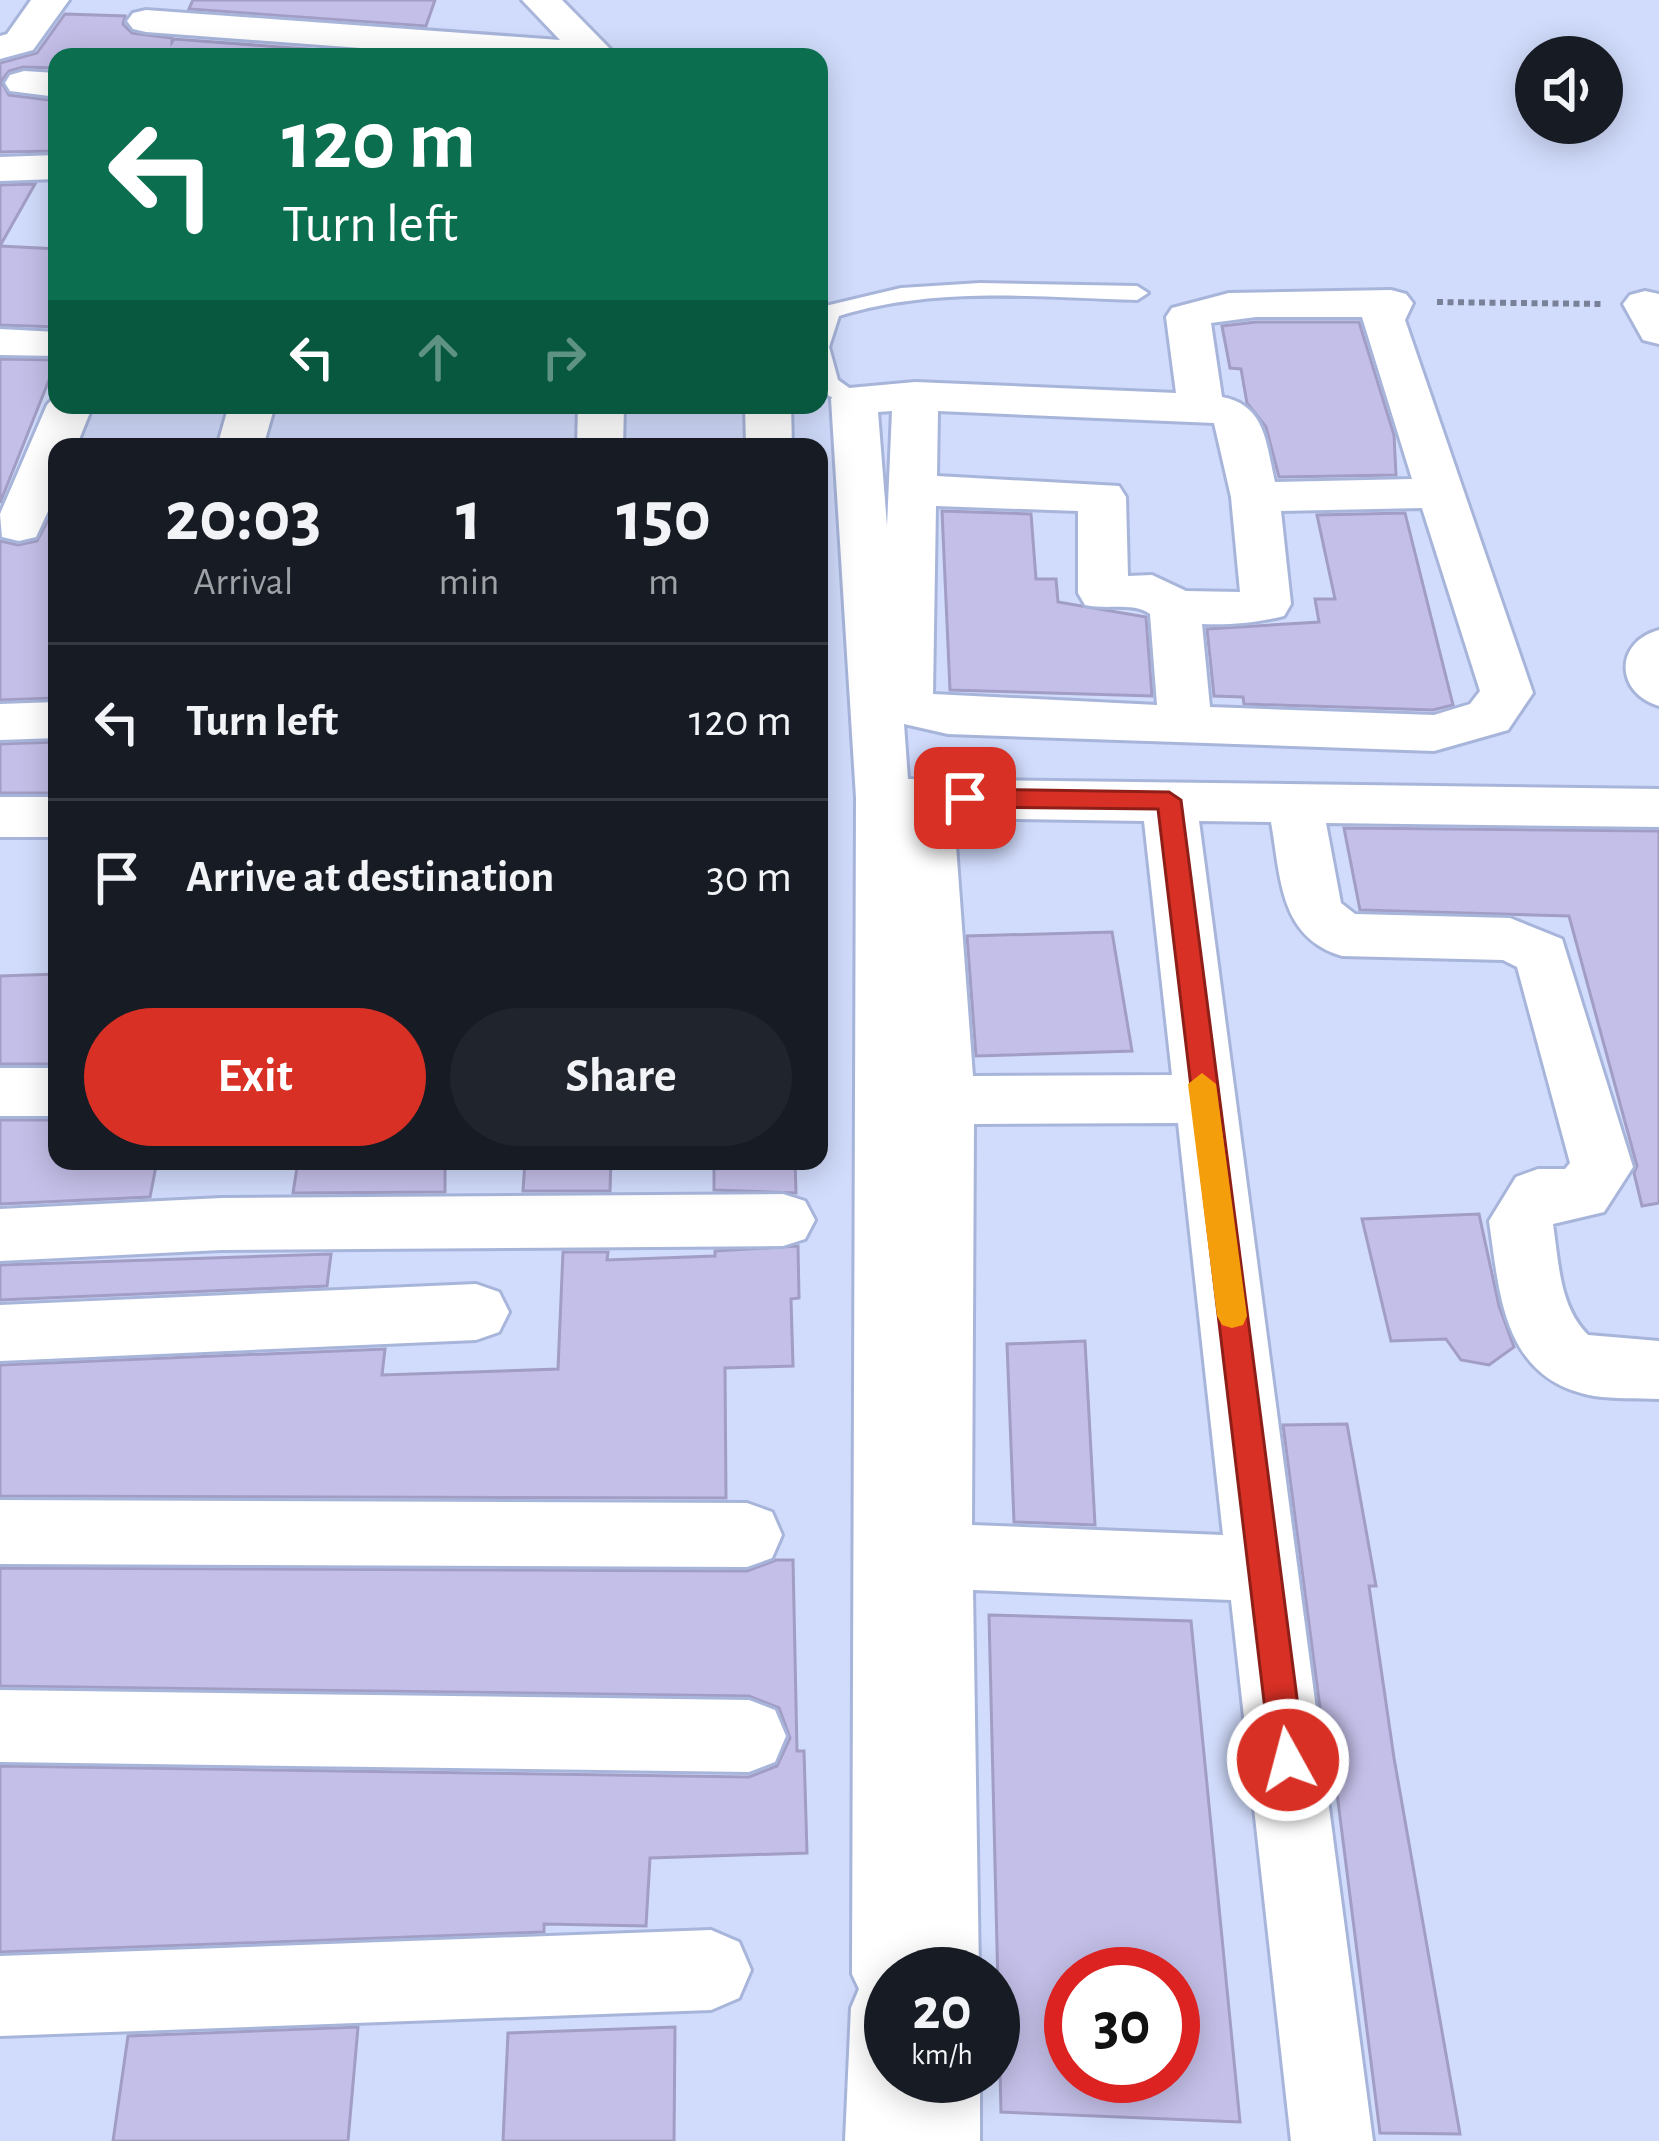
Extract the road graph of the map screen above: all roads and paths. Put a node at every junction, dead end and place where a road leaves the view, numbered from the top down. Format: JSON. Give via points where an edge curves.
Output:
{"nodes":[{"id":1,"x":50,"y":0,"type":"edge"},
{"id":2,"x":541,"y":0,"type":"edge"},
{"id":3,"x":146,"y":21,"type":"dead end"},
{"id":4,"x":505,"y":48,"type":"edge"},
{"id":5,"x":591,"y":48,"type":"edge"},
{"id":6,"x":18,"y":70,"type":"edge"},
{"id":7,"x":48,"y":167,"type":"edge"},
{"id":8,"x":0,"y":169,"type":"edge"},
{"id":9,"x":1137,"y":292,"type":"dead end"},
{"id":10,"x":1391,"y":303,"type":"junction"},
{"id":11,"x":1654,"y":314,"type":"edge"},
{"id":12,"x":828,"y":316,"type":"edge"},
{"id":13,"x":0,"y":342,"type":"edge"},
{"id":14,"x":48,"y":344,"type":"edge"},
{"id":15,"x":828,"y":385,"type":"edge"},
{"id":16,"x":916,"y":396,"type":"junction"},
{"id":17,"x":854,"y":399,"type":"junction"},
{"id":18,"x":1201,"y":407,"type":"junction"},
{"id":19,"x":48,"y":464,"type":"edge"},
{"id":20,"x":912,"y":490,"type":"junction"},
{"id":21,"x":1441,"y":493,"type":"junction"},
{"id":22,"x":1255,"y":497,"type":"junction"},
{"id":23,"x":25,"y":526,"type":"edge"},
{"id":24,"x":1175,"y":608,"type":"junction"},
{"id":25,"x":1659,"y":647,"type":"edge"},
{"id":26,"x":1659,"y":688,"type":"edge"},
{"id":27,"x":48,"y":720,"type":"edge"},
{"id":28,"x":0,"y":722,"type":"edge"},
{"id":29,"x":1185,"y":722,"type":"junction"},
{"id":30,"x":904,"y":798,"type":"junction"},
{"id":31,"x":1169,"y":800,"type":"junction"},
{"id":32,"x":1295,"y":802,"type":"junction"},
{"id":33,"x":1659,"y":808,"type":"edge"},
{"id":34,"x":0,"y":817,"type":"edge"},
{"id":35,"x":48,"y":818,"type":"edge"},
{"id":36,"x":0,"y":1092,"type":"edge"},
{"id":37,"x":48,"y":1092,"type":"edge"},
{"id":38,"x":1204,"y":1099,"type":"junction"},
{"id":39,"x":944,"y":1100,"type":"junction"},
{"id":40,"x":783,"y":1220,"type":"dead end"},
{"id":41,"x":0,"y":1235,"type":"edge"},
{"id":42,"x":476,"y":1312,"type":"dead end"},
{"id":43,"x":0,"y":1333,"type":"edge"},
{"id":44,"x":1659,"y":1370,"type":"edge"},
{"id":45,"x":0,"y":1532,"type":"edge"},
{"id":46,"x":747,"y":1535,"type":"dead end"},
{"id":47,"x":938,"y":1556,"type":"junction"},
{"id":48,"x":1266,"y":1569,"type":"junction"},
{"id":49,"x":0,"y":1726,"type":"edge"},
{"id":50,"x":749,"y":1736,"type":"dead end"},
{"id":51,"x":892,"y":1947,"type":"edge"},
{"id":52,"x":939,"y":1947,"type":"edge"},
{"id":53,"x":711,"y":1970,"type":"dead end"},
{"id":54,"x":0,"y":1996,"type":"edge"},
{"id":55,"x":1332,"y":2141,"type":"edge"}],
"edges":[{"from":1,"to":6,"type":"street","via":[[20,42]]},
{"from":2,"to":5,"type":"street"},
{"from":3,"to":4,"type":"street"},
{"from":7,"to":8,"type":"street"},
{"from":9,"to":12,"type":"lane","via":[[972,292],[856,301]]},
{"from":10,"to":11,"type":"path"},
{"from":10,"to":18,"type":"street","via":[[1198,311],[1188,317]]},
{"from":10,"to":21,"type":"street","via":[[1384,320]]},
{"from":13,"to":14,"type":"street"},
{"from":15,"to":17,"type":"lane"},
{"from":16,"to":17,"type":"street"},
{"from":16,"to":18,"type":"street"},
{"from":16,"to":20,"type":"street"},
{"from":17,"to":30,"type":"street"},
{"from":18,"to":22,"type":"street","via":[[1237,419]]},
{"from":19,"to":23,"type":"street"},
{"from":20,"to":24,"type":"street","via":[[1102,496],[1103,593],[1152,591]]},
{"from":20,"to":29,"type":"street","via":[[908,700],[919,710]]},
{"from":21,"to":22,"type":"street"},
{"from":21,"to":29,"type":"street","via":[[1507,693],[1490,717],[1434,733]]},
{"from":22,"to":24,"type":"street","via":[[1266,604]]},
{"from":24,"to":29,"type":"street"},
{"from":25,"to":26,"type":"street"},
{"from":27,"to":28,"type":"street"},
{"from":30,"to":31,"type":"street"},
{"from":30,"to":39,"type":"street"},
{"from":30,"to":51,"type":"street"},
{"from":31,"to":32,"type":"street"},
{"from":31,"to":38,"type":"street"},
{"from":32,"to":33,"type":"street"},
{"from":32,"to":44,"type":"street","via":[[1316,912],[1342,935],[1510,939],[1542,954],[1603,1167],[1582,1194],[1538,1195],[1521,1221],[1539,1317],[1555,1351],[1582,1365]]},
{"from":34,"to":35,"type":"street"},
{"from":36,"to":37,"type":"street"},
{"from":38,"to":39,"type":"street"},
{"from":38,"to":48,"type":"street"},
{"from":39,"to":47,"type":"street"},
{"from":40,"to":41,"type":"street","via":[[221,1224]]},
{"from":42,"to":43,"type":"street"},
{"from":45,"to":46,"type":"street"},
{"from":47,"to":48,"type":"street"},
{"from":47,"to":52,"type":"street"},
{"from":48,"to":55,"type":"street"},
{"from":49,"to":50,"type":"street"},
{"from":53,"to":54,"type":"street"}]}
